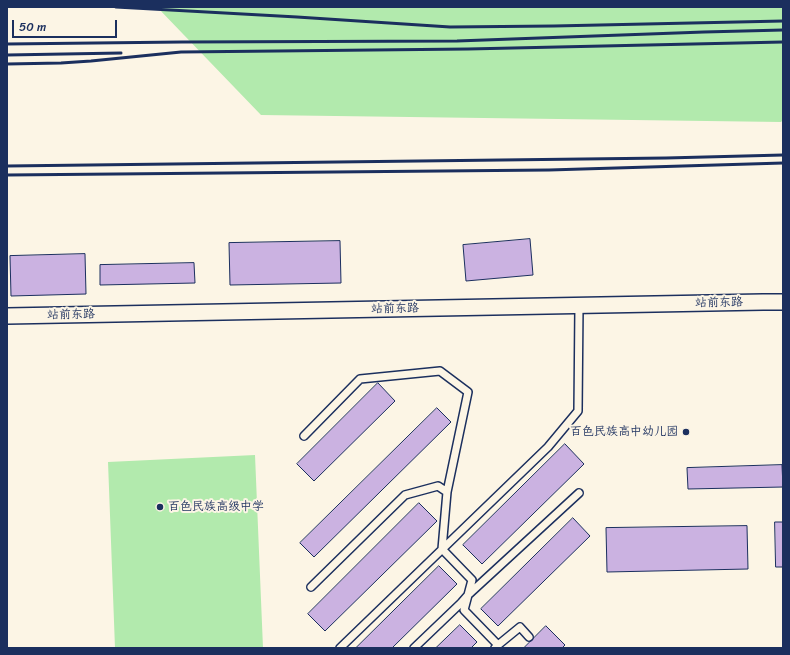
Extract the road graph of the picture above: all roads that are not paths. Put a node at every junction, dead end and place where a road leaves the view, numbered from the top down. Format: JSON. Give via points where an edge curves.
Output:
{"nodes":[{"id":1,"x":783,"y":302,"type":"edge"},
{"id":2,"x":579,"y":306,"type":"junction"},
{"id":3,"x":7,"y":316,"type":"edge"},
{"id":4,"x":304,"y":436,"type":"dead end"},
{"id":5,"x":447,"y":492,"type":"junction"},
{"id":6,"x":579,"y":493,"type":"dead end"},
{"id":7,"x":442,"y":549,"type":"junction"},
{"id":8,"x":311,"y":587,"type":"dead end"},
{"id":9,"x":468,"y":595,"type":"junction"},
{"id":10,"x":529,"y":637,"type":"dead end"},
{"id":11,"x":497,"y":646,"type":"edge"},
{"id":12,"x":340,"y":648,"type":"edge"},
{"id":13,"x":414,"y":648,"type":"edge"}],
"edges":[{"from":1,"to":2,"type":"street","name":"站前东路"},
{"from":2,"to":3,"type":"street","name":"站前东路"},
{"from":2,"to":7,"type":"lane","via":[[578,411],[548,447]]},
{"from":4,"to":5,"type":"lane","via":[[360,379],[440,371],[468,392]]},
{"from":5,"to":7,"type":"lane"},
{"from":5,"to":8,"type":"lane","via":[[438,486],[405,495]]},
{"from":6,"to":9,"type":"lane"},
{"from":7,"to":9,"type":"lane","via":[[472,580]]},
{"from":7,"to":12,"type":"lane"},
{"from":9,"to":11,"type":"lane","via":[[464,610]]},
{"from":9,"to":13,"type":"lane"},
{"from":10,"to":11,"type":"lane","via":[[520,627]]}]}
